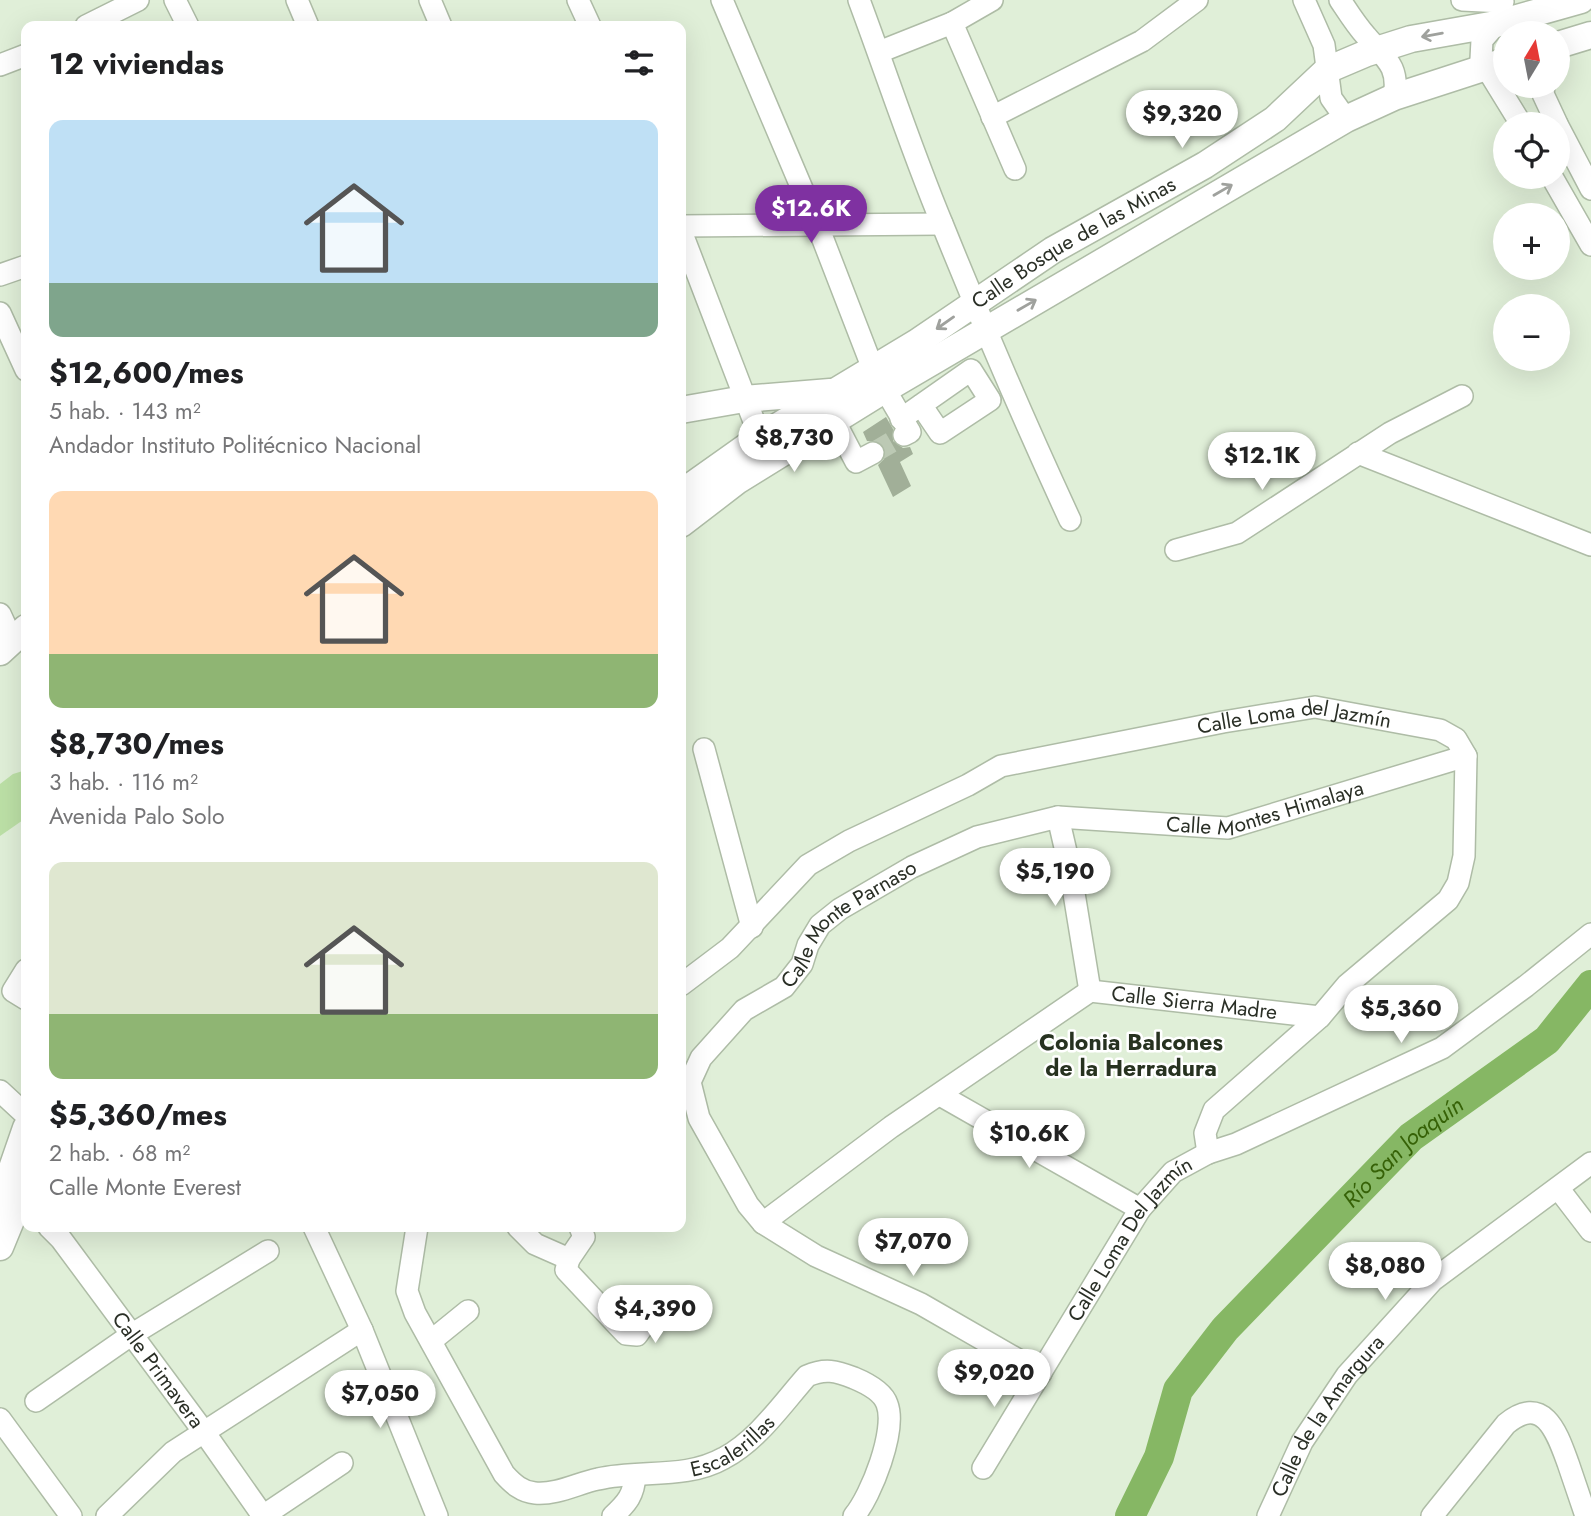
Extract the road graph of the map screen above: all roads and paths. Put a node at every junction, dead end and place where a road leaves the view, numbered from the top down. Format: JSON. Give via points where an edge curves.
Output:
{"nodes":[{"id":1,"x":138,"y":0,"type":"edge"},
{"id":2,"x":176,"y":0,"type":"edge"},
{"id":3,"x":296,"y":0,"type":"edge"},
{"id":4,"x":430,"y":0,"type":"edge"},
{"id":5,"x":578,"y":0,"type":"edge"},
{"id":6,"x":722,"y":0,"type":"edge"},
{"id":7,"x":859,"y":0,"type":"edge"},
{"id":8,"x":992,"y":0,"type":"edge"},
{"id":9,"x":1197,"y":0,"type":"edge"},
{"id":10,"x":1304,"y":0,"type":"edge"},
{"id":11,"x":1340,"y":0,"type":"edge"},
{"id":12,"x":1462,"y":0,"type":"edge"},
{"id":13,"x":1581,"y":0,"type":"edge"},
{"id":14,"x":115,"y":6,"type":"edge"},
{"id":15,"x":1499,"y":13,"type":"edge"},
{"id":16,"x":93,"y":21,"type":"edge"},
{"id":17,"x":186,"y":21,"type":"edge"},
{"id":18,"x":305,"y":21,"type":"edge"},
{"id":19,"x":439,"y":21,"type":"edge"},
{"id":20,"x":588,"y":21,"type":"edge"},
{"id":21,"x":952,"y":23,"type":"junction"},
{"id":22,"x":1493,"y":23,"type":"edge"},
{"id":23,"x":1591,"y":35,"type":"edge"},
{"id":24,"x":1570,"y":41,"type":"edge"},
{"id":25,"x":1379,"y":49,"type":"junction"},
{"id":26,"x":879,"y":52,"type":"junction"},
{"id":27,"x":21,"y":57,"type":"edge"},
{"id":28,"x":1493,"y":63,"type":"edge"},
{"id":29,"x":0,"y":65,"type":"edge"},
{"id":30,"x":1493,"y":65,"type":"edge"},
{"id":31,"x":1327,"y":70,"type":"junction"},
{"id":32,"x":1394,"y":97,"type":"junction"},
{"id":33,"x":992,"y":117,"type":"junction"},
{"id":34,"x":1346,"y":119,"type":"junction"},
{"id":35,"x":1570,"y":153,"type":"edge"},
{"id":36,"x":1014,"y":169,"type":"dead end"},
{"id":37,"x":1591,"y":188,"type":"edge"},
{"id":38,"x":1559,"y":189,"type":"edge"},
{"id":39,"x":817,"y":224,"type":"junction"},
{"id":40,"x":942,"y":224,"type":"junction"},
{"id":41,"x":686,"y":228,"type":"edge"},
{"id":42,"x":686,"y":242,"type":"edge"},
{"id":43,"x":1591,"y":245,"type":"edge"},
{"id":44,"x":21,"y":268,"type":"edge"},
{"id":45,"x":0,"y":275,"type":"edge"},
{"id":46,"x":975,"y":302,"type":"junction"},
{"id":47,"x":0,"y":313,"type":"edge"},
{"id":48,"x":987,"y":328,"type":"junction"},
{"id":49,"x":21,"y":359,"type":"edge"},
{"id":50,"x":971,"y":370,"type":"junction"},
{"id":51,"x":878,"y":380,"type":"junction"},
{"id":52,"x":838,"y":391,"type":"junction"},
{"id":53,"x":1462,"y":396,"type":"dead end"},
{"id":54,"x":744,"y":399,"type":"junction"},
{"id":55,"x":921,"y":405,"type":"junction"},
{"id":56,"x":686,"y":409,"type":"edge"},
{"id":57,"x":834,"y":421,"type":"junction"},
{"id":58,"x":760,"y":437,"type":"junction"},
{"id":59,"x":873,"y":453,"type":"tunnel mouth"},
{"id":60,"x":1358,"y":453,"type":"junction"},
{"id":61,"x":686,"y":489,"type":"edge"},
{"id":62,"x":686,"y":520,"type":"edge"},
{"id":63,"x":1070,"y":520,"type":"dead end"},
{"id":64,"x":1591,"y":545,"type":"edge"},
{"id":65,"x":1176,"y":550,"type":"dead end"},
{"id":66,"x":0,"y":614,"type":"edge"},
{"id":67,"x":13,"y":640,"type":"edge"},
{"id":68,"x":704,"y":749,"type":"dead end"},
{"id":69,"x":1466,"y":756,"type":"junction"},
{"id":70,"x":1058,"y":817,"type":"junction"},
{"id":71,"x":752,"y":927,"type":"junction"},
{"id":72,"x":1591,"y":934,"type":"edge"},
{"id":73,"x":21,"y":978,"type":"edge"},
{"id":74,"x":686,"y":981,"type":"edge"},
{"id":75,"x":1090,"y":991,"type":"junction"},
{"id":76,"x":21,"y":996,"type":"edge"},
{"id":77,"x":1320,"y":1017,"type":"junction"},
{"id":78,"x":0,"y":1091,"type":"edge"},
{"id":79,"x":940,"y":1095,"type":"junction"},
{"id":80,"x":21,"y":1110,"type":"edge"},
{"id":81,"x":1208,"y":1153,"type":"junction"},
{"id":82,"x":21,"y":1162,"type":"edge"},
{"id":83,"x":1591,"y":1163,"type":"edge"},
{"id":84,"x":1558,"y":1188,"type":"junction"},
{"id":85,"x":16,"y":1195,"type":"edge"},
{"id":86,"x":1140,"y":1209,"type":"junction"},
{"id":87,"x":763,"y":1223,"type":"junction"},
{"id":88,"x":1591,"y":1231,"type":"edge"},
{"id":89,"x":63,"y":1232,"type":"edge"},
{"id":90,"x":316,"y":1232,"type":"edge"},
{"id":91,"x":416,"y":1232,"type":"edge"},
{"id":92,"x":522,"y":1232,"type":"edge"},
{"id":93,"x":582,"y":1232,"type":"edge"},
{"id":94,"x":0,"y":1247,"type":"edge"},
{"id":95,"x":268,"y":1251,"type":"dead end"},
{"id":96,"x":569,"y":1259,"type":"junction"},
{"id":97,"x":662,"y":1299,"type":"dead end"},
{"id":98,"x":468,"y":1311,"type":"dead end"},
{"id":99,"x":362,"y":1329,"type":"junction"},
{"id":100,"x":131,"y":1335,"type":"junction"},
{"id":101,"x":431,"y":1341,"type":"junction"},
{"id":102,"x":1041,"y":1373,"type":"junction"},
{"id":103,"x":36,"y":1401,"type":"dead end"},
{"id":104,"x":0,"y":1419,"type":"edge"},
{"id":105,"x":204,"y":1432,"type":"junction"},
{"id":106,"x":342,"y":1463,"type":"dead end"},
{"id":107,"x":983,"y":1468,"type":"dead end"},
{"id":108,"x":635,"y":1475,"type":"junction"},
{"id":109,"x":71,"y":1516,"type":"edge"},
{"id":110,"x":107,"y":1516,"type":"edge"},
{"id":111,"x":263,"y":1516,"type":"edge"},
{"id":112,"x":437,"y":1516,"type":"edge"},
{"id":113,"x":613,"y":1516,"type":"edge"},
{"id":114,"x":854,"y":1516,"type":"edge"},
{"id":115,"x":1268,"y":1516,"type":"edge"},
{"id":116,"x":1432,"y":1516,"type":"edge"},
{"id":117,"x":1586,"y":1516,"type":"edge"}],
"edges":[{"from":1,"to":14,"type":"street"},
{"from":2,"to":17,"type":"street"},
{"from":3,"to":18,"type":"street"},
{"from":4,"to":19,"type":"street"},
{"from":5,"to":20,"type":"street"},
{"from":6,"to":39,"type":"street"},
{"from":7,"to":26,"type":"street"},
{"from":8,"to":21,"type":"street"},
{"from":9,"to":33,"type":"street","via":[[1142,41]]},
{"from":10,"to":31,"type":"street","via":[[1324,45]]},
{"from":11,"to":25,"type":"street"},
{"from":12,"to":15,"type":"street"},
{"from":13,"to":15,"type":"main road","name":"Calle Bosque de las Minas"},
{"from":14,"to":16,"type":"street"},
{"from":15,"to":25,"type":"main road","name":"Calle Bosque de las Minas","one_way":true},
{"from":21,"to":26,"type":"street"},
{"from":21,"to":33,"type":"street"},
{"from":22,"to":28,"type":"street","via":[[1482,40],[1480,59]]},
{"from":23,"to":24,"type":"main road"},
{"from":25,"to":31,"type":"main road","name":"Calle Bosque de las Minas"},
{"from":25,"to":32,"type":"street","via":[[1394,72]]},
{"from":26,"to":40,"type":"street"},
{"from":27,"to":29,"type":"street"},
{"from":30,"to":32,"type":"main road","name":"Calle Bosque de las Minas"},
{"from":31,"to":34,"type":"street","via":[[1331,97]]},
{"from":31,"to":46,"type":"main road","name":"Calle Bosque de las Minas","via":[[1275,119]]},
{"from":32,"to":34,"type":"main road","name":"Calle Bosque de las Minas"},
{"from":33,"to":36,"type":"street"},
{"from":48,"to":34,"type":"main road","name":"Calle Bosque de las Minas","one_way":true},
{"from":35,"to":37,"type":"street"},
{"from":38,"to":43,"type":"street"},
{"from":39,"to":40,"type":"street"},
{"from":39,"to":41,"type":"street"},
{"from":39,"to":51,"type":"street"},
{"from":40,"to":46,"type":"street"},
{"from":42,"to":54,"type":"street"},
{"from":44,"to":45,"type":"street"},
{"from":46,"to":48,"type":"street"},
{"from":46,"to":51,"type":"main road","name":"Calle Bosque de las Minas","one_way":true,"via":[[916,344]]},
{"from":47,"to":49,"type":"street"},
{"from":48,"to":50,"type":"street"},
{"from":48,"to":51,"type":"main road","name":"Calle Bosque de las Minas"},
{"from":48,"to":63,"type":"street","via":[[1015,402]]},
{"from":50,"to":55,"type":"street"},
{"from":50,"to":55,"type":"street","via":[[990,400],[940,433]]},
{"from":51,"to":52,"type":"main road"},
{"from":51,"to":55,"type":"street","via":[[903,427]]},
{"from":51,"to":57,"type":"main road"},
{"from":52,"to":54,"type":"main road"},
{"from":52,"to":58,"type":"main road"},
{"from":53,"to":60,"type":"street"},
{"from":54,"to":56,"type":"main road"},
{"from":54,"to":58,"type":"street"},
{"from":57,"to":59,"type":"street","via":[[856,462]]},
{"from":57,"to":62,"type":"main road","via":[[737,481]]},
{"from":58,"to":61,"type":"main road"},
{"from":60,"to":64,"type":"street"},
{"from":60,"to":65,"type":"street","via":[[1237,533]]},
{"from":66,"to":67,"type":"street"},
{"from":68,"to":71,"type":"street"},
{"from":69,"to":70,"type":"street","name":"Calle Montes Himalaya","via":[[1228,828]]},
{"from":69,"to":71,"type":"street","name":"Calle Loma del Jazmín","via":[[1456,739],[1440,730],[1315,707],[1001,766],[808,865]]},
{"from":69,"to":77,"type":"street","name":"Calle Loma del Jazmín","via":[[1464,856],[1458,883],[1448,900],[1347,985]]},
{"from":70,"to":75,"type":"street"},
{"from":70,"to":87,"type":"street","name":"Calle Monte Parnaso","via":[[977,837],[839,909],[820,925],[802,964],[783,987],[744,1010],[701,1058],[690,1082],[699,1118]]},
{"from":71,"to":74,"type":"street","name":"Calle Loma del Jazmín"},
{"from":72,"to":81,"type":"street","name":"Calle Loma Del Jazmín","via":[[1442,1048]]},
{"from":73,"to":76,"type":"street","via":[[13,991]]},
{"from":75,"to":77,"type":"street","name":"Calle Sierra Madre"},
{"from":75,"to":79,"type":"street","name":"Calle Sierra Madre"},
{"from":77,"to":81,"type":"street","name":"Calle Loma del Jazmín","via":[[1214,1110],[1205,1133]]},
{"from":78,"to":80,"type":"street"},
{"from":79,"to":86,"type":"street"},
{"from":79,"to":87,"type":"street","name":"Calle Sierra Madre"},
{"from":81,"to":86,"type":"street","name":"Calle Loma Del Jazmín","via":[[1173,1172]]},
{"from":82,"to":85,"type":"main road"},
{"from":83,"to":84,"type":"street","name":"Calle de la Amargura"},
{"from":84,"to":88,"type":"street"},
{"from":84,"to":115,"type":"street","name":"Calle de la Amargura","via":[[1433,1280],[1347,1375],[1302,1442]]},
{"from":85,"to":94,"type":"main road"},
{"from":86,"to":102,"type":"street","name":"Calle Loma Del Jazmín"},
{"from":87,"to":102,"type":"street","name":"Calle Monte Parnaso","via":[[817,1256],[921,1304]]},
{"from":89,"to":100,"type":"street","name":"Calle Primavera"},
{"from":90,"to":99,"type":"street"},
{"from":91,"to":101,"type":"street","name":"Escalerillas","via":[[407,1291]]},
{"from":92,"to":96,"type":"street","via":[[535,1244]]},
{"from":93,"to":96,"type":"street","via":[[584,1237]]},
{"from":95,"to":100,"type":"street"},
{"from":96,"to":97,"type":"street","via":[[566,1270],[626,1334],[637,1335]]},
{"from":98,"to":101,"type":"street"},
{"from":99,"to":105,"type":"street"},
{"from":99,"to":112,"type":"street"},
{"from":100,"to":103,"type":"street"},
{"from":100,"to":105,"type":"street","name":"Calle Primavera"},
{"from":101,"to":108,"type":"street","name":"Escalerillas","via":[[504,1474],[516,1487],[535,1493]]},
{"from":102,"to":107,"type":"street","name":"Calle Loma Del Jazmín"},
{"from":104,"to":109,"type":"street"},
{"from":105,"to":110,"type":"street","via":[[173,1452]]},
{"from":105,"to":111,"type":"street","name":"Calle Primavera"},
{"from":106,"to":111,"type":"street"},
{"from":108,"to":113,"type":"street","via":[[628,1502]]},
{"from":108,"to":114,"type":"street","name":"Escalerillas","via":[[696,1470],[725,1458],[753,1437],[807,1376],[834,1370],[880,1393],[890,1416],[881,1464]]},
{"from":116,"to":117,"type":"street","via":[[1506,1424],[1518,1415],[1534,1413],[1556,1431]]}]}
